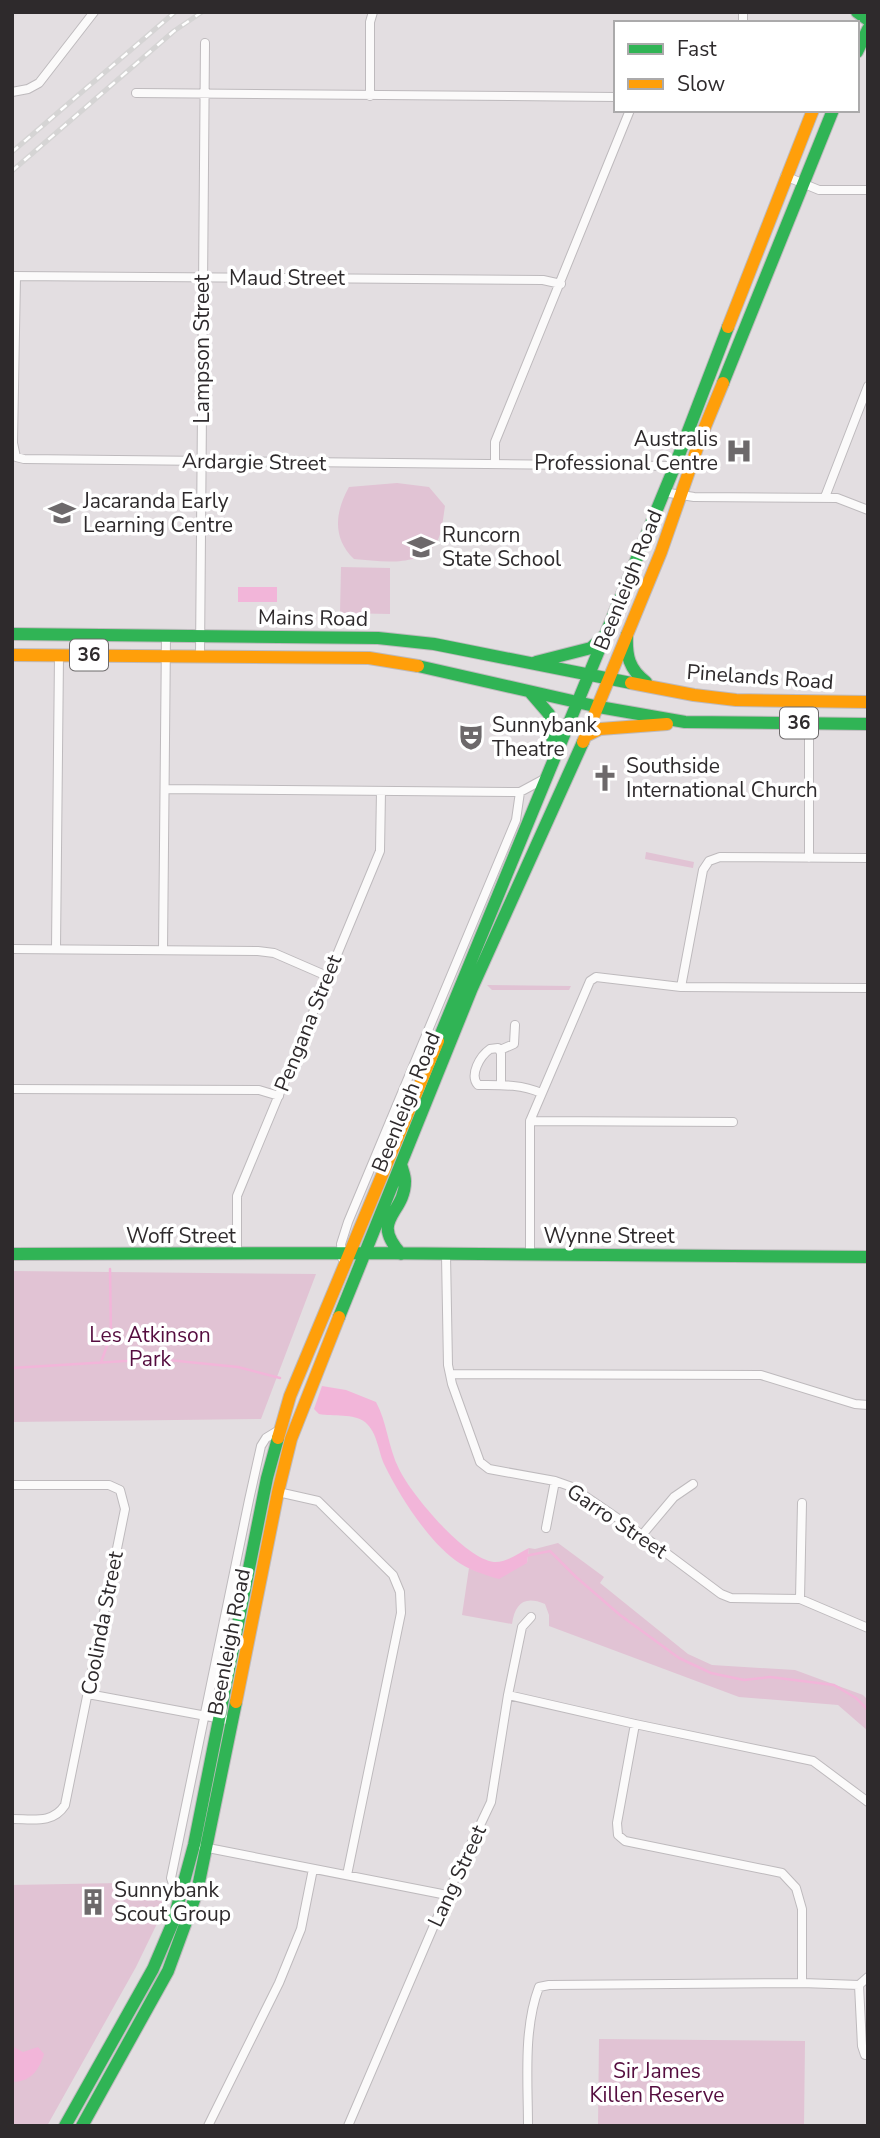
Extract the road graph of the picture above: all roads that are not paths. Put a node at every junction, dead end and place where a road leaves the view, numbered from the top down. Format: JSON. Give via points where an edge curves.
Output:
{"nodes":[{"id":1,"x":94,"y":12,"type":"edge"},
{"id":2,"x":373,"y":12,"type":"edge"},
{"id":3,"x":857,"y":12,"type":"edge"},
{"id":4,"x":868,"y":20,"type":"edge"},
{"id":5,"x":868,"y":29,"type":"edge"},
{"id":6,"x":205,"y":43,"type":"dead end"},
{"id":7,"x":862,"y":46,"type":"edge"},
{"id":8,"x":12,"y":92,"type":"edge"},
{"id":9,"x":136,"y":93,"type":"dead end"},
{"id":10,"x":205,"y":94,"type":"junction"},
{"id":11,"x":370,"y":96,"type":"junction"},
{"id":12,"x":614,"y":97,"type":"edge"},
{"id":13,"x":629,"y":112,"type":"edge"},
{"id":14,"x":812,"y":112,"type":"edge"},
{"id":15,"x":832,"y":112,"type":"edge"},
{"id":16,"x":785,"y":176,"type":"junction"},
{"id":17,"x":803,"y":183,"type":"junction"},
{"id":18,"x":868,"y":190,"type":"edge"},
{"id":19,"x":14,"y":276,"type":"edge"},
{"id":20,"x":203,"y":278,"type":"junction"},
{"id":21,"x":561,"y":284,"type":"junction"},
{"id":22,"x":868,"y":387,"type":"edge"},
{"id":23,"x":14,"y":457,"type":"edge"},
{"id":24,"x":201,"y":462,"type":"junction"},
{"id":25,"x":495,"y":464,"type":"junction"},
{"id":26,"x":674,"y":466,"type":"junction"},
{"id":27,"x":663,"y":492,"type":"junction"},
{"id":28,"x":681,"y":496,"type":"junction"},
{"id":29,"x":825,"y":497,"type":"junction"},
{"id":30,"x":868,"y":510,"type":"edge"},
{"id":31,"x":12,"y":634,"type":"edge"},
{"id":32,"x":606,"y":634,"type":"junction"},
{"id":33,"x":627,"y":635,"type":"junction"},
{"id":34,"x":166,"y":636,"type":"junction"},
{"id":35,"x":200,"y":636,"type":"junction"},
{"id":36,"x":12,"y":655,"type":"edge"},
{"id":37,"x":59,"y":655,"type":"junction"},
{"id":38,"x":166,"y":656,"type":"junction"},
{"id":39,"x":200,"y":656,"type":"junction"},
{"id":40,"x":532,"y":663,"type":"junction"},
{"id":41,"x":591,"y":673,"type":"junction"},
{"id":42,"x":611,"y":677,"type":"junction"},
{"id":43,"x":655,"y":687,"type":"junction"},
{"id":44,"x":528,"y":690,"type":"junction"},
{"id":45,"x":809,"y":701,"type":"junction"},
{"id":46,"x":578,"y":702,"type":"junction"},
{"id":47,"x":868,"y":702,"type":"edge"},
{"id":48,"x":598,"y":707,"type":"junction"},
{"id":49,"x":685,"y":722,"type":"junction"},
{"id":50,"x":809,"y":723,"type":"junction"},
{"id":51,"x":868,"y":724,"type":"edge"},
{"id":52,"x":586,"y":736,"type":"junction"},
{"id":53,"x":555,"y":757,"type":"junction"},
{"id":54,"x":546,"y":778,"type":"junction"},
{"id":55,"x":165,"y":789,"type":"junction"},
{"id":56,"x":381,"y":791,"type":"junction"},
{"id":57,"x":520,"y":792,"type":"junction"},
{"id":58,"x":809,"y":858,"type":"junction"},
{"id":59,"x":868,"y":859,"type":"edge"},
{"id":60,"x":12,"y":949,"type":"edge"},
{"id":61,"x":56,"y":949,"type":"junction"},
{"id":62,"x":163,"y":950,"type":"junction"},
{"id":63,"x":327,"y":976,"type":"junction"},
{"id":64,"x":681,"y":987,"type":"junction"},
{"id":65,"x":868,"y":988,"type":"edge"},
{"id":66,"x":515,"y":1025,"type":"dead end"},
{"id":67,"x":500,"y":1050,"type":"junction"},
{"id":68,"x":501,"y":1085,"type":"junction"},
{"id":69,"x":12,"y":1089,"type":"edge"},
{"id":70,"x":541,"y":1093,"type":"junction"},
{"id":71,"x":279,"y":1096,"type":"junction"},
{"id":72,"x":530,"y":1121,"type":"junction"},
{"id":73,"x":733,"y":1122,"type":"dead end"},
{"id":74,"x":401,"y":1164,"type":"junction"},
{"id":75,"x":365,"y":1253,"type":"junction"},
{"id":76,"x":12,"y":1254,"type":"edge"},
{"id":77,"x":346,"y":1254,"type":"junction"},
{"id":78,"x":401,"y":1254,"type":"junction"},
{"id":79,"x":237,"y":1255,"type":"junction"},
{"id":80,"x":446,"y":1255,"type":"junction"},
{"id":81,"x":530,"y":1255,"type":"junction"},
{"id":82,"x":868,"y":1256,"type":"edge"},
{"id":83,"x":450,"y":1374,"type":"junction"},
{"id":84,"x":868,"y":1405,"type":"edge"},
{"id":85,"x":555,"y":1481,"type":"junction"},
{"id":86,"x":12,"y":1485,"type":"edge"},
{"id":87,"x":693,"y":1485,"type":"dead end"},
{"id":88,"x":278,"y":1492,"type":"junction"},
{"id":89,"x":802,"y":1503,"type":"dead end"},
{"id":90,"x":546,"y":1528,"type":"dead end"},
{"id":91,"x":642,"y":1535,"type":"junction"},
{"id":92,"x":800,"y":1599,"type":"junction"},
{"id":93,"x":531,"y":1617,"type":"dead end"},
{"id":94,"x":868,"y":1628,"type":"edge"},
{"id":95,"x":88,"y":1694,"type":"junction"},
{"id":96,"x":508,"y":1695,"type":"junction"},
{"id":97,"x":212,"y":1717,"type":"junction"},
{"id":98,"x":233,"y":1721,"type":"junction"},
{"id":99,"x":635,"y":1724,"type":"junction"},
{"id":100,"x":868,"y":1802,"type":"edge"},
{"id":101,"x":12,"y":1819,"type":"edge"},
{"id":102,"x":194,"y":1845,"type":"junction"},
{"id":103,"x":207,"y":1848,"type":"junction"},
{"id":104,"x":313,"y":1869,"type":"junction"},
{"id":105,"x":347,"y":1875,"type":"junction"},
{"id":106,"x":447,"y":1895,"type":"junction"},
{"id":107,"x":179,"y":1902,"type":"junction"},
{"id":108,"x":868,"y":1977,"type":"edge"},
{"id":109,"x":802,"y":1983,"type":"junction"},
{"id":110,"x":859,"y":1985,"type":"junction"},
{"id":111,"x":868,"y":2055,"type":"edge"},
{"id":112,"x":65,"y":2126,"type":"edge"},
{"id":113,"x":82,"y":2126,"type":"edge"},
{"id":114,"x":208,"y":2126,"type":"edge"},
{"id":115,"x":348,"y":2126,"type":"edge"},
{"id":116,"x":528,"y":2126,"type":"edge"}],
"edges":[{"from":1,"to":8,"type":"street","via":[[39,82]]},
{"from":2,"to":11,"type":"street"},
{"from":3,"to":4,"type":"main road"},
{"from":5,"to":7,"type":"main road"},
{"from":6,"to":10,"type":"street","name":"Lampson Street"},
{"from":9,"to":10,"type":"street"},
{"from":10,"to":11,"type":"street"},
{"from":10,"to":20,"type":"street","name":"Lampson Street"},
{"from":11,"to":12,"type":"street"},
{"from":13,"to":21,"type":"street"},
{"from":14,"to":16,"type":"main road","name":"Beenleigh Road"},
{"from":15,"to":17,"type":"main road","name":"Beenleigh Road"},
{"from":16,"to":17,"type":"street"},
{"from":16,"to":26,"type":"main road","name":"Beenleigh Road"},
{"from":17,"to":18,"type":"street","via":[[818,190]]},
{"from":17,"to":28,"type":"main road","name":"Beenleigh Road"},
{"from":19,"to":20,"type":"street","name":"Maud Street"},
{"from":19,"to":23,"type":"street","name":"Ardargie Street"},
{"from":20,"to":21,"type":"street","name":"Maud Street","via":[[543,280]]},
{"from":20,"to":24,"type":"street","name":"Lampson Street"},
{"from":21,"to":25,"type":"street","via":[[495,442]]},
{"from":22,"to":29,"type":"street"},
{"from":23,"to":24,"type":"street","name":"Ardargie Street"},
{"from":24,"to":25,"type":"street","name":"Ardargie Street"},
{"from":24,"to":35,"type":"street","name":"Lampson Street"},
{"from":25,"to":26,"type":"street","name":"Ardargie Street"},
{"from":26,"to":27,"type":"main road","name":"Beenleigh Road"},
{"from":27,"to":28,"type":"street"},
{"from":27,"to":32,"type":"main road","name":"Beenleigh Road"},
{"from":28,"to":29,"type":"street"},
{"from":28,"to":33,"type":"main road","name":"Beenleigh Road"},
{"from":29,"to":30,"type":"street"},
{"from":31,"to":34,"type":"main road","name":"Mains Road","number":"36"},
{"from":32,"to":40,"type":"main road","via":[[591,648]]},
{"from":32,"to":41,"type":"main road","name":"Beenleigh Road"},
{"from":33,"to":42,"type":"main road","name":"Beenleigh Road"},
{"from":33,"to":43,"type":"main road","via":[[626,655],[633,673]]},
{"from":34,"to":35,"type":"main road","name":"Mains Road","number":"36"},
{"from":34,"to":38,"type":"street"},
{"from":35,"to":39,"type":"street","name":"Lampson Street"},
{"from":35,"to":40,"type":"main road","name":"Mains Road","number":"36","via":[[378,638],[433,643]]},
{"from":36,"to":37,"type":"main road","name":"Mains Road","number":"36"},
{"from":37,"to":38,"type":"main road","name":"Mains Road","number":"36"},
{"from":37,"to":61,"type":"street"},
{"from":38,"to":39,"type":"main road","name":"Mains Road","number":"36"},
{"from":38,"to":55,"type":"street"},
{"from":39,"to":44,"type":"main road","name":"Mains Road","number":"36","via":[[390,661]]},
{"from":40,"to":41,"type":"main road","name":"Mains Road","number":"36"},
{"from":41,"to":42,"type":"main road","name":"Mains Road","number":"36"},
{"from":41,"to":46,"type":"main road","name":"Beenleigh Road"},
{"from":42,"to":43,"type":"main road","name":"Pinelands Road","number":"36"},
{"from":42,"to":48,"type":"main road","name":"Beenleigh Road"},
{"from":43,"to":45,"type":"main road","name":"Pinelands Road","number":"36","via":[[736,699]]},
{"from":44,"to":46,"type":"main road","name":"Mains Road","number":"36"},
{"from":44,"to":53,"type":"main road","via":[[547,707]]},
{"from":45,"to":47,"type":"main road","name":"Pinelands Road","number":"36"},
{"from":45,"to":50,"type":"street"},
{"from":46,"to":48,"type":"main road","name":"Mains Road","number":"36"},
{"from":46,"to":53,"type":"main road","name":"Beenleigh Road"},
{"from":48,"to":49,"type":"main road","name":"Pinelands Road","number":"36"},
{"from":48,"to":52,"type":"main road","name":"Beenleigh Road"},
{"from":49,"to":50,"type":"main road","name":"Pinelands Road","number":"36"},
{"from":49,"to":52,"type":"main road","via":[[600,729]]},
{"from":50,"to":51,"type":"main road","name":"Pinelands Road","number":"36"},
{"from":50,"to":58,"type":"street"},
{"from":52,"to":74,"type":"main road","name":"Beenleigh Road","via":[[472,988]]},
{"from":53,"to":54,"type":"main road","name":"Beenleigh Road"},
{"from":54,"to":57,"type":"street"},
{"from":54,"to":77,"type":"main road","name":"Beenleigh Road"},
{"from":55,"to":56,"type":"street"},
{"from":55,"to":62,"type":"street"},
{"from":56,"to":57,"type":"street"},
{"from":56,"to":63,"type":"street","name":"Pengana Street","via":[[380,851]]},
{"from":57,"to":77,"type":"street","name":"Beenleigh Road","via":[[516,820],[348,1222],[341,1244]]},
{"from":58,"to":59,"type":"street"},
{"from":58,"to":64,"type":"street","via":[[720,857],[709,861],[703,870]]},
{"from":60,"to":61,"type":"street"},
{"from":61,"to":62,"type":"street"},
{"from":62,"to":63,"type":"street","via":[[274,953]]},
{"from":63,"to":71,"type":"street","name":"Pengana Street"},
{"from":64,"to":65,"type":"street"},
{"from":64,"to":70,"type":"street","via":[[596,977],[590,981]]},
{"from":66,"to":67,"type":"street","via":[[514,1044]]},
{"from":67,"to":68,"type":"street"},
{"from":67,"to":68,"type":"street","via":[[486,1051],[474,1080],[478,1085]]},
{"from":68,"to":70,"type":"street"},
{"from":69,"to":71,"type":"street","via":[[259,1090]]},
{"from":70,"to":72,"type":"street"},
{"from":71,"to":79,"type":"street","name":"Pengana Street","via":[[237,1196]]},
{"from":72,"to":73,"type":"street"},
{"from":72,"to":81,"type":"street"},
{"from":74,"to":75,"type":"main road","name":"Beenleigh Road"},
{"from":74,"to":78,"type":"main road","via":[[405,1183],[386,1236]]},
{"from":75,"to":77,"type":"main road","name":"Wynne Street"},
{"from":75,"to":78,"type":"main road","name":"Wynne Street"},
{"from":75,"to":88,"type":"main road","name":"Beenleigh Road","via":[[291,1439]]},
{"from":76,"to":79,"type":"main road","name":"Woff Street"},
{"from":77,"to":79,"type":"main road","name":"Woff Street"},
{"from":77,"to":97,"type":"main road","name":"Beenleigh Road","via":[[279,1430]]},
{"from":78,"to":80,"type":"main road","name":"Wynne Street"},
{"from":80,"to":81,"type":"main road","name":"Wynne Street"},
{"from":80,"to":83,"type":"street","name":"Garro Street"},
{"from":81,"to":82,"type":"main road","name":"Wynne Street"},
{"from":83,"to":84,"type":"street","via":[[761,1375]]},
{"from":83,"to":85,"type":"street","name":"Garro Street","via":[[480,1462],[489,1469]]},
{"from":85,"to":90,"type":"street"},
{"from":85,"to":91,"type":"street","name":"Garro Street","via":[[572,1487]]},
{"from":86,"to":95,"type":"street","name":"Coolinda Street","via":[[109,1485],[124,1498]]},
{"from":87,"to":91,"type":"street","via":[[674,1497]]},
{"from":88,"to":98,"type":"main road","name":"Beenleigh Road"},
{"from":88,"to":105,"type":"street","via":[[318,1501],[393,1575],[400,1592],[401,1613]]},
{"from":89,"to":92,"type":"street"},
{"from":91,"to":92,"type":"street","name":"Garro Street","via":[[721,1594]]},
{"from":92,"to":94,"type":"street","name":"Garro Street"},
{"from":93,"to":96,"type":"street","name":"Lang Street","via":[[522,1627]]},
{"from":95,"to":97,"type":"street"},
{"from":95,"to":101,"type":"street","name":"Coolinda Street","via":[[65,1805],[49,1819]]},
{"from":96,"to":99,"type":"street"},
{"from":96,"to":106,"type":"street","name":"Lang Street","via":[[491,1802]]},
{"from":97,"to":98,"type":"street"},
{"from":97,"to":102,"type":"main road","name":"Beenleigh Road"},
{"from":97,"to":107,"type":"street","name":"Beenleigh Road","via":[[172,1878]]},
{"from":98,"to":103,"type":"main road","name":"Beenleigh Road"},
{"from":99,"to":100,"type":"street","via":[[813,1761]]},
{"from":99,"to":109,"type":"street","via":[[618,1835],[625,1842],[782,1873],[796,1888],[802,1909]]},
{"from":102,"to":103,"type":"street"},
{"from":102,"to":107,"type":"main road","name":"Beenleigh Road"},
{"from":103,"to":104,"type":"street"},
{"from":103,"to":113,"type":"main road","name":"Beenleigh Road","via":[[197,1892],[168,1971]]},
{"from":104,"to":105,"type":"street"},
{"from":104,"to":114,"type":"street","via":[[301,1929],[279,1983]]},
{"from":105,"to":106,"type":"street"},
{"from":106,"to":115,"type":"street","name":"Lang Street"},
{"from":107,"to":112,"type":"main road","name":"Beenleigh Road","via":[[153,1969]]},
{"from":108,"to":110,"type":"street"},
{"from":109,"to":110,"type":"street"},
{"from":109,"to":116,"type":"street","via":[[539,1987],[532,2005]]},
{"from":110,"to":111,"type":"street","via":[[862,2046]]}]}
